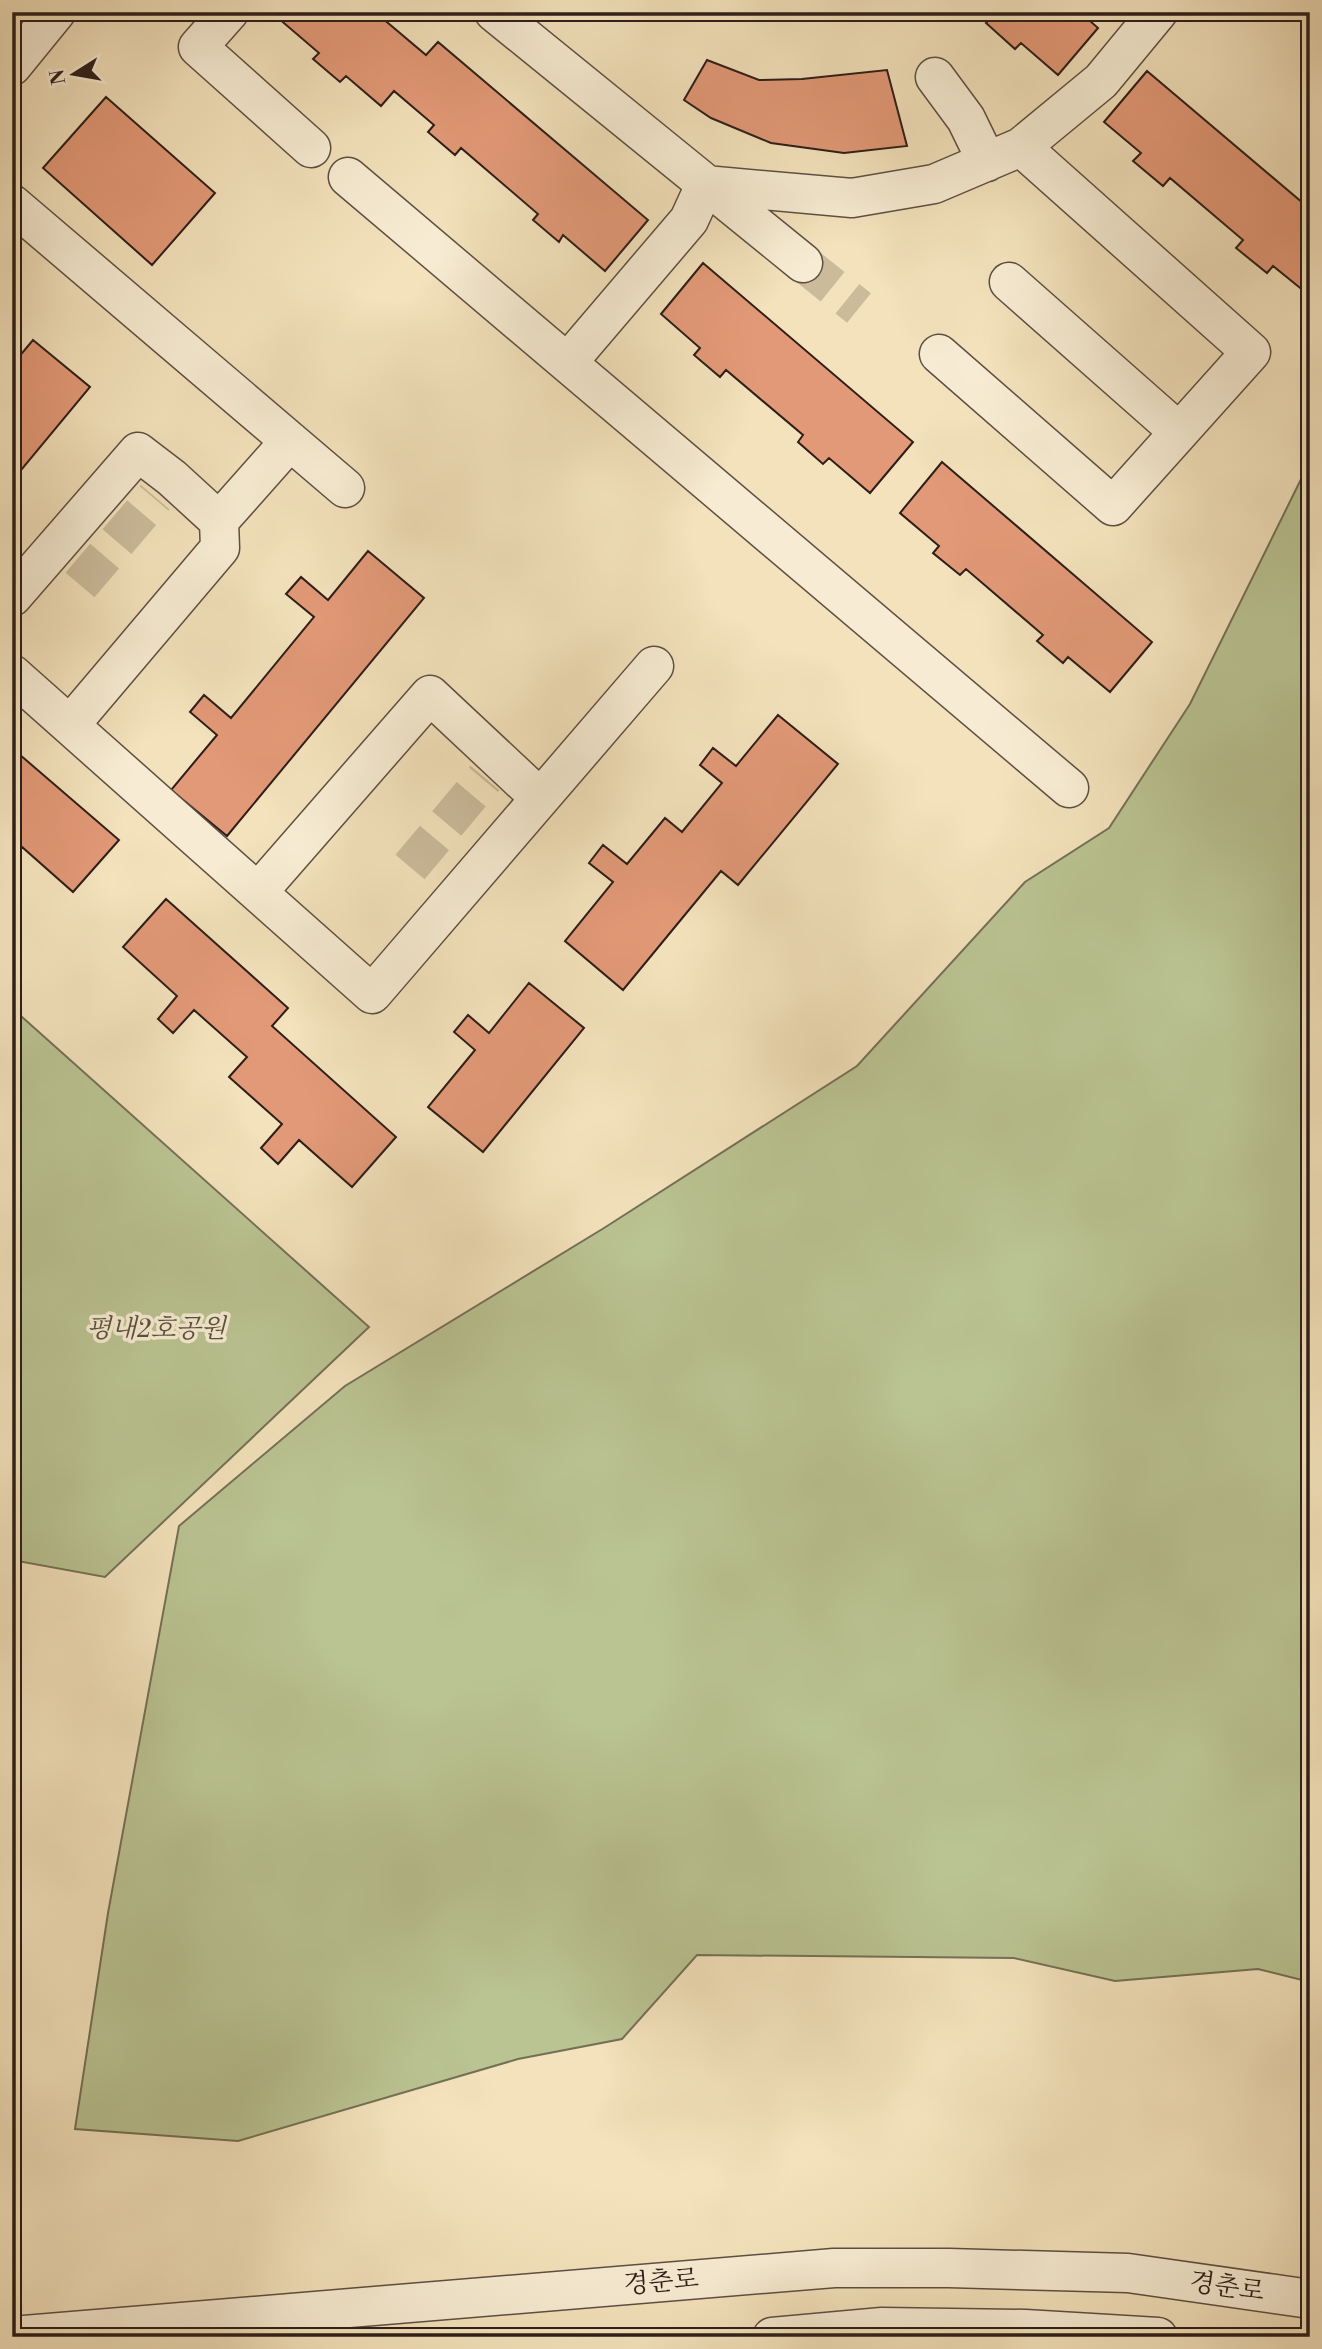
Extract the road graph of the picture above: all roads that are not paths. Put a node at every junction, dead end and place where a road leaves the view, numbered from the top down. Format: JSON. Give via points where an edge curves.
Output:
{"nodes":[{"id":1,"x":56,"y":12,"type":"edge"},
{"id":2,"x":229,"y":12,"type":"edge"},
{"id":3,"x":494,"y":12,"type":"edge"},
{"id":4,"x":1158,"y":12,"type":"edge"},
{"id":5,"x":12,"y":66,"type":"edge"},
{"id":6,"x":935,"y":77,"type":"dead end"},
{"id":7,"x":311,"y":148,"type":"dead end"},
{"id":8,"x":1004,"y":155,"type":"junction"},
{"id":9,"x":348,"y":177,"type":"dead end"},
{"id":10,"x":705,"y":185,"type":"junction"},
{"id":11,"x":12,"y":205,"type":"edge"},
{"id":12,"x":803,"y":263,"type":"tunnel mouth"},
{"id":13,"x":1009,"y":282,"type":"dead end"},
{"id":14,"x":939,"y":354,"type":"dead end"},
{"id":15,"x":568,"y":362,"type":"junction"},
{"id":16,"x":1179,"y":432,"type":"junction"},
{"id":17,"x":290,"y":441,"type":"junction"},
{"id":18,"x":345,"y":488,"type":"dead end"},
{"id":19,"x":219,"y":522,"type":"junction"},
{"id":20,"x":12,"y":597,"type":"edge"},
{"id":21,"x":654,"y":666,"type":"dead end"},
{"id":22,"x":12,"y":674,"type":"edge"},
{"id":23,"x":70,"y":725,"type":"junction"},
{"id":24,"x":1069,"y":788,"type":"dead end"},
{"id":25,"x":540,"y":798,"type":"junction"},
{"id":26,"x":258,"y":892,"type":"junction"},
{"id":27,"x":1310,"y":2299,"type":"edge"},
{"id":28,"x":12,"y":2336,"type":"edge"},
{"id":29,"x":772,"y":2337,"type":"edge"},
{"id":30,"x":1158,"y":2337,"type":"edge"}],
"edges":[{"from":1,"to":5,"type":"street"},
{"from":2,"to":7,"type":"street","via":[[198,47]]},
{"from":3,"to":10,"type":"street"},
{"from":4,"to":8,"type":"street","via":[[1101,81]]},
{"from":6,"to":8,"type":"street","via":[[966,119]]},
{"from":8,"to":10,"type":"street","via":[[934,184],[852,198]]},
{"from":8,"to":16,"type":"street","via":[[1251,352]]},
{"from":9,"to":15,"type":"street"},
{"from":10,"to":12,"type":"street"},
{"from":10,"to":15,"type":"street","via":[[689,220]]},
{"from":11,"to":17,"type":"street"},
{"from":13,"to":16,"type":"street"},
{"from":14,"to":16,"type":"street","via":[[1113,506]]},
{"from":15,"to":24,"type":"street"},
{"from":17,"to":18,"type":"street"},
{"from":17,"to":19,"type":"street"},
{"from":19,"to":20,"type":"street","via":[[163,488],[138,452]]},
{"from":19,"to":23,"type":"street","via":[[220,548]]},
{"from":21,"to":25,"type":"street"},
{"from":22,"to":23,"type":"street"},
{"from":23,"to":26,"type":"street"},
{"from":25,"to":26,"type":"street","via":[[372,994]]},
{"from":25,"to":26,"type":"street","via":[[492,769],[430,695]]},
{"from":27,"to":28,"type":"street","name":"경춘로","via":[[1128,2273],[834,2268]]},
{"from":29,"to":30,"type":"street","via":[[882,2326]]}]}
